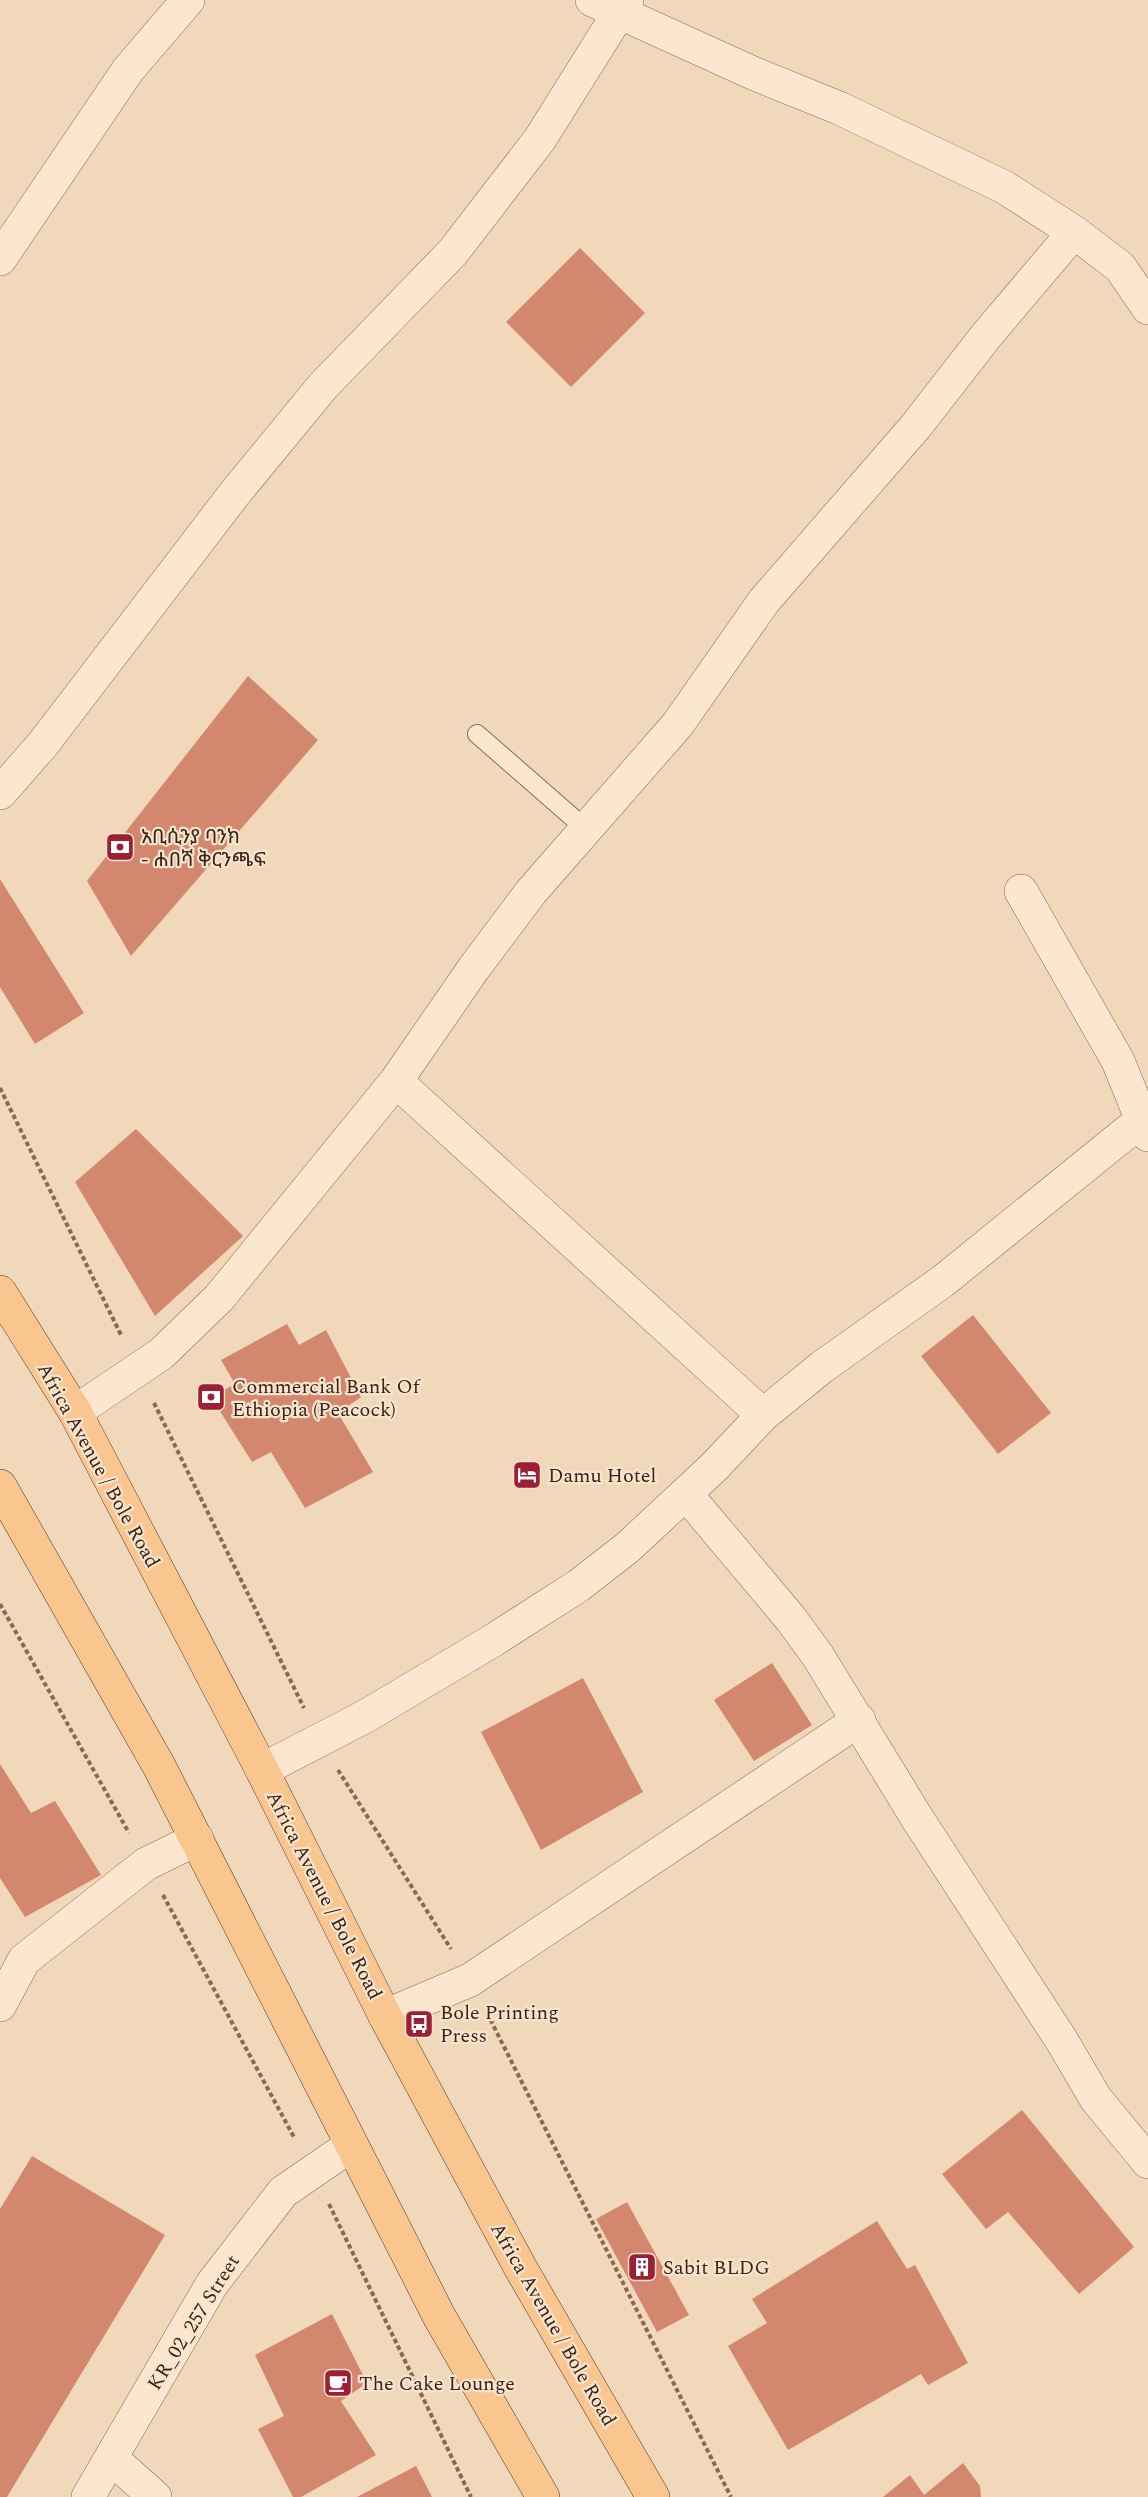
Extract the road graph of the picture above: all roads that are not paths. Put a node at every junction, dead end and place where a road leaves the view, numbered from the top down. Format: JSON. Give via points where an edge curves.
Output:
{"nodes":[{"id":1,"x":188,"y":0,"type":"edge"},
{"id":2,"x":613,"y":4,"type":"edge"},
{"id":3,"x":1074,"y":232,"type":"junction"},
{"id":4,"x":0,"y":259,"type":"edge"},
{"id":5,"x":1148,"y":308,"type":"edge"},
{"id":6,"x":477,"y":734,"type":"dead end"},
{"id":7,"x":0,"y":793,"type":"edge"},
{"id":8,"x":587,"y":830,"type":"junction"},
{"id":9,"x":1021,"y":891,"type":"dead end"},
{"id":10,"x":396,"y":1082,"type":"junction"},
{"id":11,"x":1145,"y":1123,"type":"edge"},
{"id":12,"x":0,"y":1292,"type":"edge"},
{"id":13,"x":75,"y":1412,"type":"junction"},
{"id":14,"x":763,"y":1415,"type":"junction"},
{"id":15,"x":0,"y":1486,"type":"edge"},
{"id":16,"x":686,"y":1494,"type":"junction"},
{"id":17,"x":859,"y":1720,"type":"junction"},
{"id":18,"x":262,"y":1770,"type":"junction"},
{"id":19,"x":196,"y":1839,"type":"junction"},
{"id":20,"x":12,"y":1956,"type":"edge"},
{"id":21,"x":0,"y":2005,"type":"edge"},
{"id":22,"x":385,"y":2016,"type":"junction"},
{"id":23,"x":350,"y":2145,"type":"junction"},
{"id":24,"x":1148,"y":2162,"type":"edge"},
{"id":25,"x":111,"y":2458,"type":"junction"},
{"id":26,"x":88,"y":2497,"type":"edge"},
{"id":27,"x":155,"y":2497,"type":"edge"},
{"id":28,"x":543,"y":2497,"type":"edge"},
{"id":29,"x":653,"y":2497,"type":"edge"}],
"edges":[{"from":1,"to":4,"type":"street","via":[[128,70]]},
{"from":2,"to":3,"type":"street","via":[[754,74],[839,108],[1004,187]]},
{"from":2,"to":7,"type":"street","via":[[540,139],[453,252],[323,386],[235,493],[43,744]]},
{"from":3,"to":5,"type":"street","via":[[1120,267]]},
{"from":3,"to":8,"type":"street","via":[[916,426],[764,601],[678,724]]},
{"from":6,"to":8,"type":"lane"},
{"from":8,"to":10,"type":"street","via":[[531,892]]},
{"from":9,"to":11,"type":"street","via":[[1118,1061]]},
{"from":10,"to":13,"type":"street","via":[[219,1298],[161,1354]]},
{"from":10,"to":14,"type":"street"},
{"from":11,"to":14,"type":"street"},
{"from":12,"to":13,"type":"main road","name":"Africa Avenue / Bole Road"},
{"from":13,"to":18,"type":"main road","name":"Africa Avenue / Bole Road"},
{"from":14,"to":16,"type":"street"},
{"from":15,"to":19,"type":"main road","via":[[93,1647]]},
{"from":16,"to":17,"type":"street","via":[[791,1619]]},
{"from":16,"to":18,"type":"street","via":[[578,1586],[366,1716]]},
{"from":17,"to":22,"type":"street","via":[[470,1980]]},
{"from":17,"to":24,"type":"street","via":[[1096,2099]]},
{"from":18,"to":22,"type":"main road","name":"Africa Avenue / Bole Road"},
{"from":19,"to":20,"type":"street","via":[[146,1864]]},
{"from":19,"to":23,"type":"main road"},
{"from":20,"to":21,"type":"street"},
{"from":22,"to":29,"type":"main road","name":"Africa Avenue / Bole Road","via":[[520,2267]]},
{"from":23,"to":25,"type":"street","name":"KR_02_257 Street","via":[[283,2192],[212,2284]]},
{"from":23,"to":28,"type":"main road","via":[[438,2316]]},
{"from":25,"to":26,"type":"street","name":"KR_02_257 Street"},
{"from":25,"to":27,"type":"street"}]}
